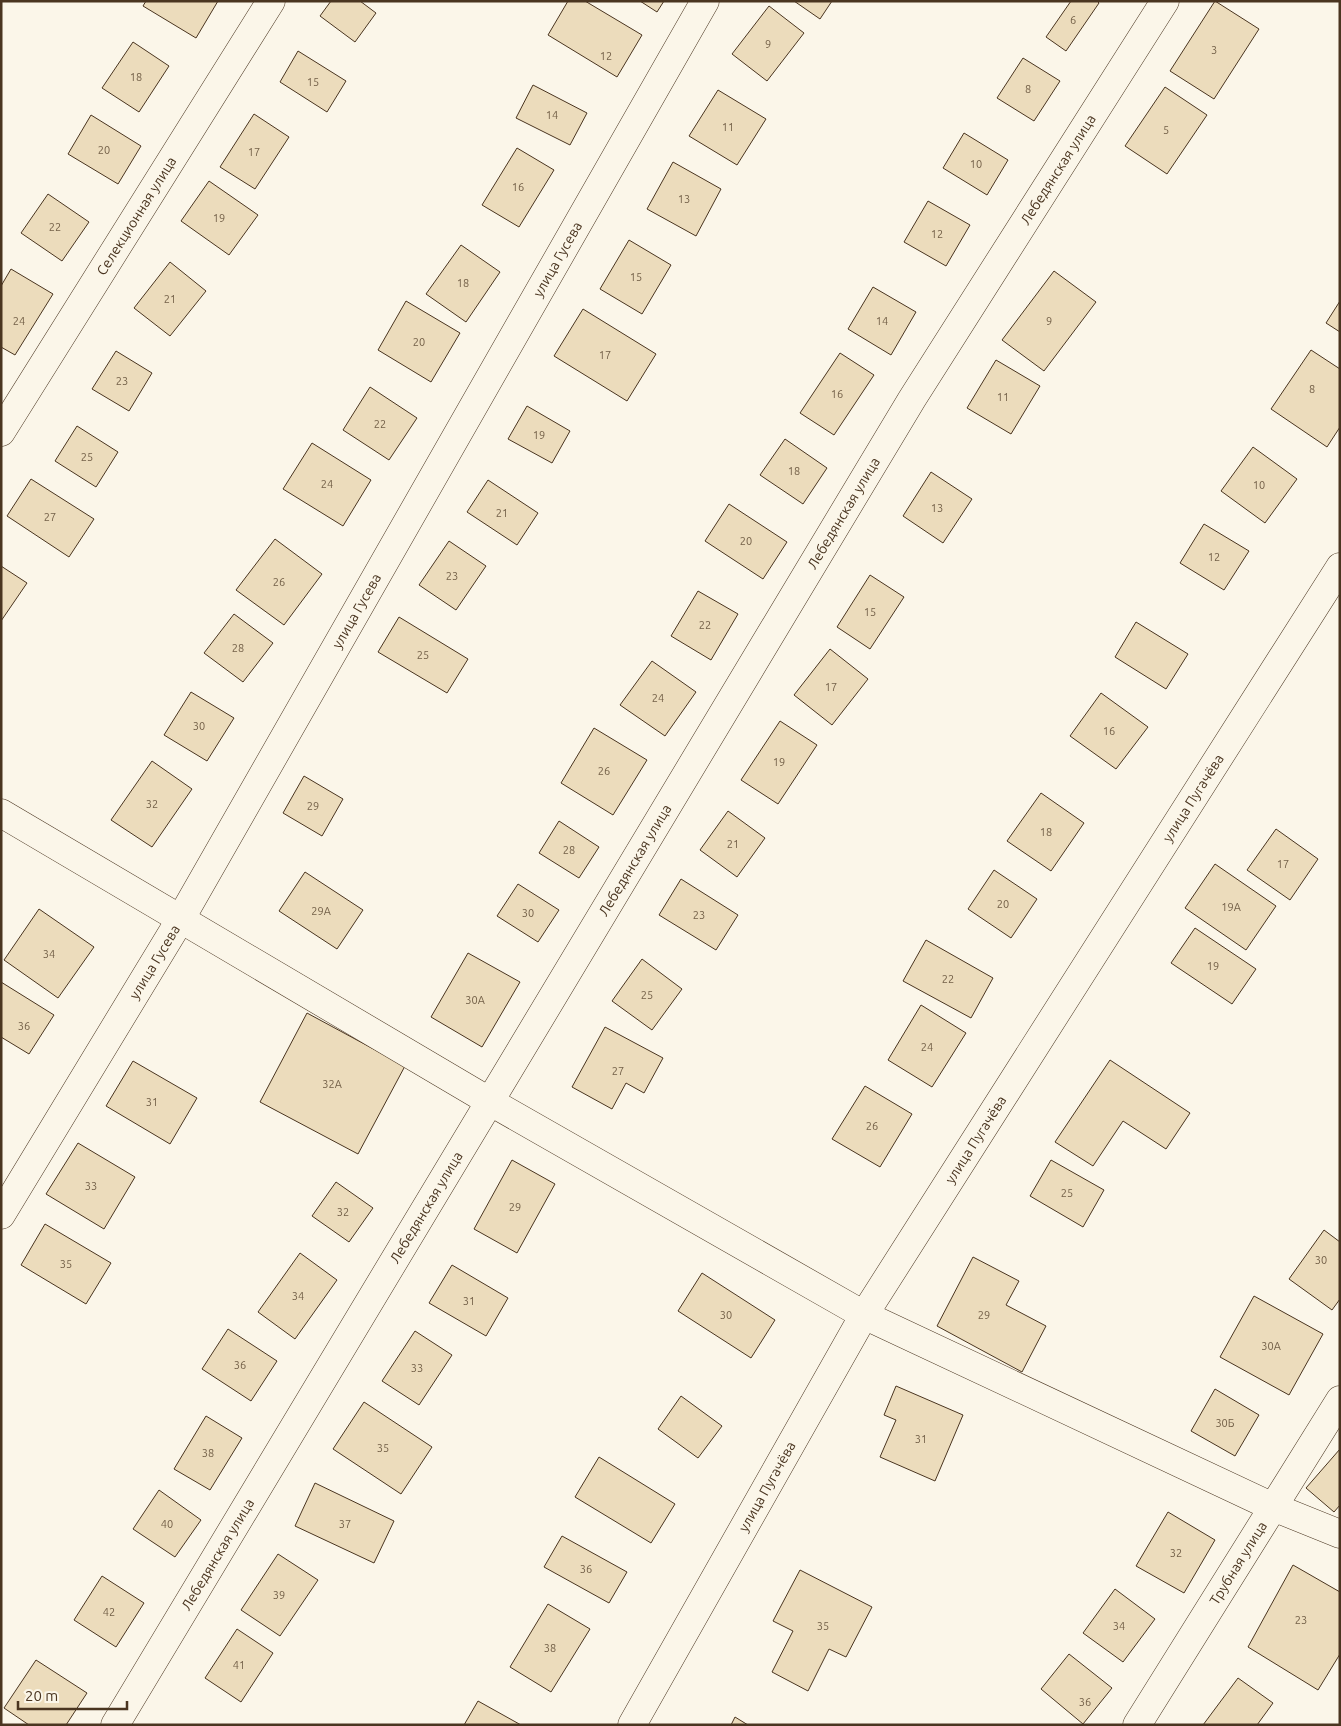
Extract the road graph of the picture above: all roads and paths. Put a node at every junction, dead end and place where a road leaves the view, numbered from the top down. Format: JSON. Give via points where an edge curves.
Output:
{"nodes":[{"id":1,"x":271,"y":1,"type":"edge"},
{"id":2,"x":705,"y":1,"type":"edge"},
{"id":3,"x":1165,"y":1,"type":"edge"},
{"id":4,"x":1,"y":432,"type":"edge"},
{"id":5,"x":1340,"y":567,"type":"edge"},
{"id":6,"x":1,"y":813,"type":"edge"},
{"id":7,"x":180,"y":920,"type":"junction"},
{"id":8,"x":489,"y":1101,"type":"junction"},
{"id":9,"x":1,"y":1215,"type":"edge"},
{"id":10,"x":864,"y":1315,"type":"junction"},
{"id":11,"x":1340,"y":1400,"type":"edge"},
{"id":12,"x":1273,"y":1507,"type":"junction"},
{"id":13,"x":1340,"y":1534,"type":"edge"},
{"id":14,"x":115,"y":1725,"type":"edge"},
{"id":15,"x":632,"y":1725,"type":"edge"},
{"id":16,"x":1138,"y":1725,"type":"edge"}],
"edges":[{"from":1,"to":4,"type":"street","name":"Селекционная улица"},
{"from":2,"to":7,"type":"street","name":"улица Гусева"},
{"from":3,"to":8,"type":"street","name":"Лебедянская улица","via":[[912,399]]},
{"from":5,"to":10,"type":"street","name":"улица Пугачёва"},
{"from":6,"to":7,"type":"street"},
{"from":7,"to":8,"type":"street"},
{"from":7,"to":9,"type":"street","name":"улица Гусева"},
{"from":8,"to":10,"type":"street"},
{"from":8,"to":14,"type":"street","name":"Лебедянская улица"},
{"from":10,"to":12,"type":"street"},
{"from":10,"to":15,"type":"street","name":"улица Пугачёва"},
{"from":11,"to":12,"type":"street","name":"Трубная улица"},
{"from":12,"to":13,"type":"street"},
{"from":12,"to":16,"type":"street","name":"Трубная улица"}]}
